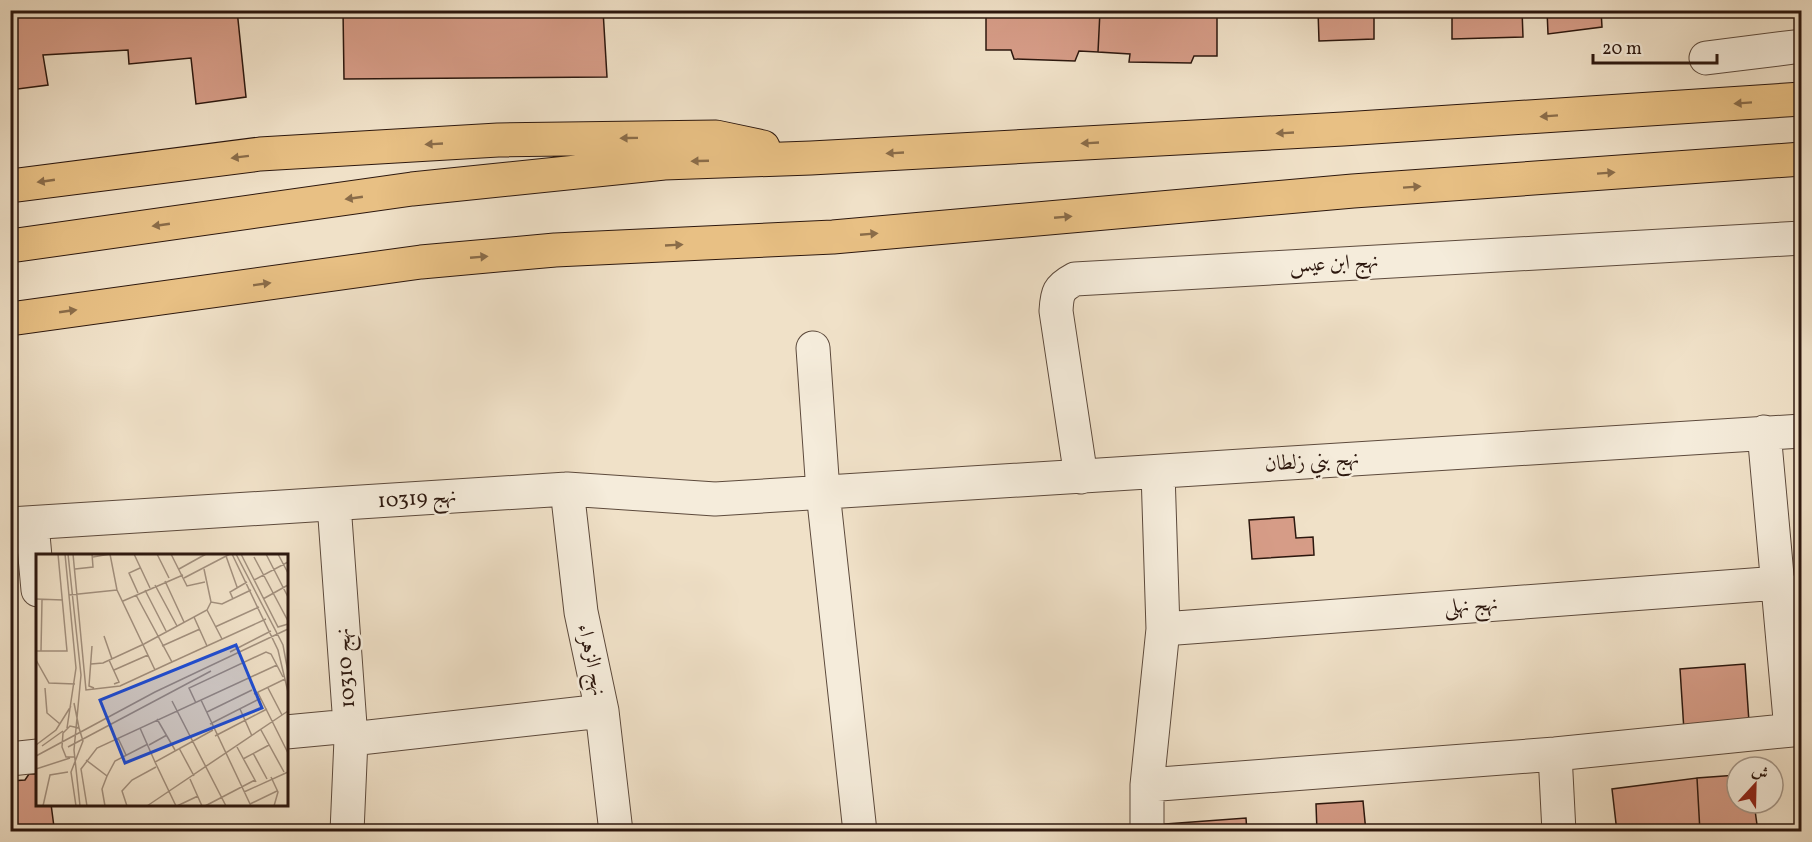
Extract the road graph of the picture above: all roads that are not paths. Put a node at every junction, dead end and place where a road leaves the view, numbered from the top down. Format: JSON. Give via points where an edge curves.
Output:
{"nodes":[{"id":1,"x":1802,"y":46,"type":"edge"},
{"id":2,"x":1706,"y":58,"type":"dead end"},
{"id":3,"x":1802,"y":99,"type":"edge"},
{"id":4,"x":811,"y":158,"type":"junction"},
{"id":5,"x":1802,"y":159,"type":"edge"},
{"id":6,"x":10,"y":186,"type":"edge"},
{"id":7,"x":1802,"y":238,"type":"edge"},
{"id":8,"x":10,"y":246,"type":"edge"},
{"id":9,"x":10,"y":319,"type":"edge"},
{"id":10,"x":813,"y":348,"type":"dead end"},
{"id":11,"x":1802,"y":431,"type":"edge"},
{"id":12,"x":1764,"y":432,"type":"junction"},
{"id":13,"x":1158,"y":472,"type":"junction"},
{"id":14,"x":1081,"y":477,"type":"junction"},
{"id":15,"x":567,"y":489,"type":"junction"},
{"id":16,"x":824,"y":492,"type":"junction"},
{"id":17,"x":334,"y":504,"type":"junction"},
{"id":18,"x":21,"y":524,"type":"edge"},
{"id":19,"x":36,"y":582,"type":"edge"},
{"id":20,"x":1779,"y":583,"type":"junction"},
{"id":21,"x":1163,"y":629,"type":"junction"},
{"id":22,"x":1793,"y":648,"type":"edge"},
{"id":23,"x":602,"y":711,"type":"junction"},
{"id":24,"x":1796,"y":730,"type":"edge"},
{"id":25,"x":288,"y":732,"type":"edge"},
{"id":26,"x":351,"y":732,"type":"junction"},
{"id":27,"x":1555,"y":754,"type":"junction"},
{"id":28,"x":36,"y":756,"type":"edge"},
{"id":29,"x":10,"y":759,"type":"edge"},
{"id":30,"x":1147,"y":785,"type":"junction"},
{"id":31,"x":347,"y":831,"type":"edge"},
{"id":32,"x":616,"y":831,"type":"edge"},
{"id":33,"x":860,"y":831,"type":"edge"},
{"id":34,"x":1147,"y":831,"type":"edge"},
{"id":35,"x":1559,"y":831,"type":"edge"}],
"edges":[{"from":1,"to":2,"type":"street"},
{"from":3,"to":4,"type":"highway","one_way":true},
{"from":4,"to":6,"type":"highway","one_way":true,"via":[[716,137],[498,140],[260,154]]},
{"from":4,"to":8,"type":"highway","one_way":true,"via":[[664,163],[412,189]]},
{"from":9,"to":5,"type":"highway","one_way":true,"via":[[421,262],[555,250],[833,237],[1353,191]]},
{"from":7,"to":14,"type":"street","name":"نهج ابن عيس","via":[[1075,279],[1057,295],[1056,311]]},
{"from":10,"to":16,"type":"street"},
{"from":11,"to":12,"type":"street","name":"نهج بني زلطان"},
{"from":12,"to":13,"type":"street","name":"نهج بني زلطان"},
{"from":12,"to":20,"type":"street"},
{"from":13,"to":14,"type":"street","name":"نهج بني زلطان"},
{"from":13,"to":21,"type":"street"},
{"from":14,"to":16,"type":"street","name":"نهج بني زلطان"},
{"from":15,"to":16,"type":"street","name":"نهج 10319","via":[[715,499]]},
{"from":15,"to":17,"type":"street","name":"نهج 10319"},
{"from":15,"to":23,"type":"street","name":"نهج الزهراء","via":[[581,612]]},
{"from":16,"to":33,"type":"street"},
{"from":17,"to":18,"type":"street","name":"نهج 10319"},
{"from":17,"to":26,"type":"street","name":"نهج 10310"},
{"from":18,"to":19,"type":"street"},
{"from":20,"to":21,"type":"street","name":"نهج نهلى"},
{"from":20,"to":22,"type":"street"},
{"from":21,"to":30,"type":"street"},
{"from":22,"to":24,"type":"street"},
{"from":23,"to":26,"type":"street"},
{"from":23,"to":32,"type":"street","name":"نهج الزهراء"},
{"from":24,"to":27,"type":"street"},
{"from":25,"to":26,"type":"street"},
{"from":26,"to":31,"type":"street","name":"نهج 10310"},
{"from":27,"to":30,"type":"street"},
{"from":27,"to":35,"type":"street"},
{"from":28,"to":29,"type":"street"},
{"from":30,"to":34,"type":"street"}]}
